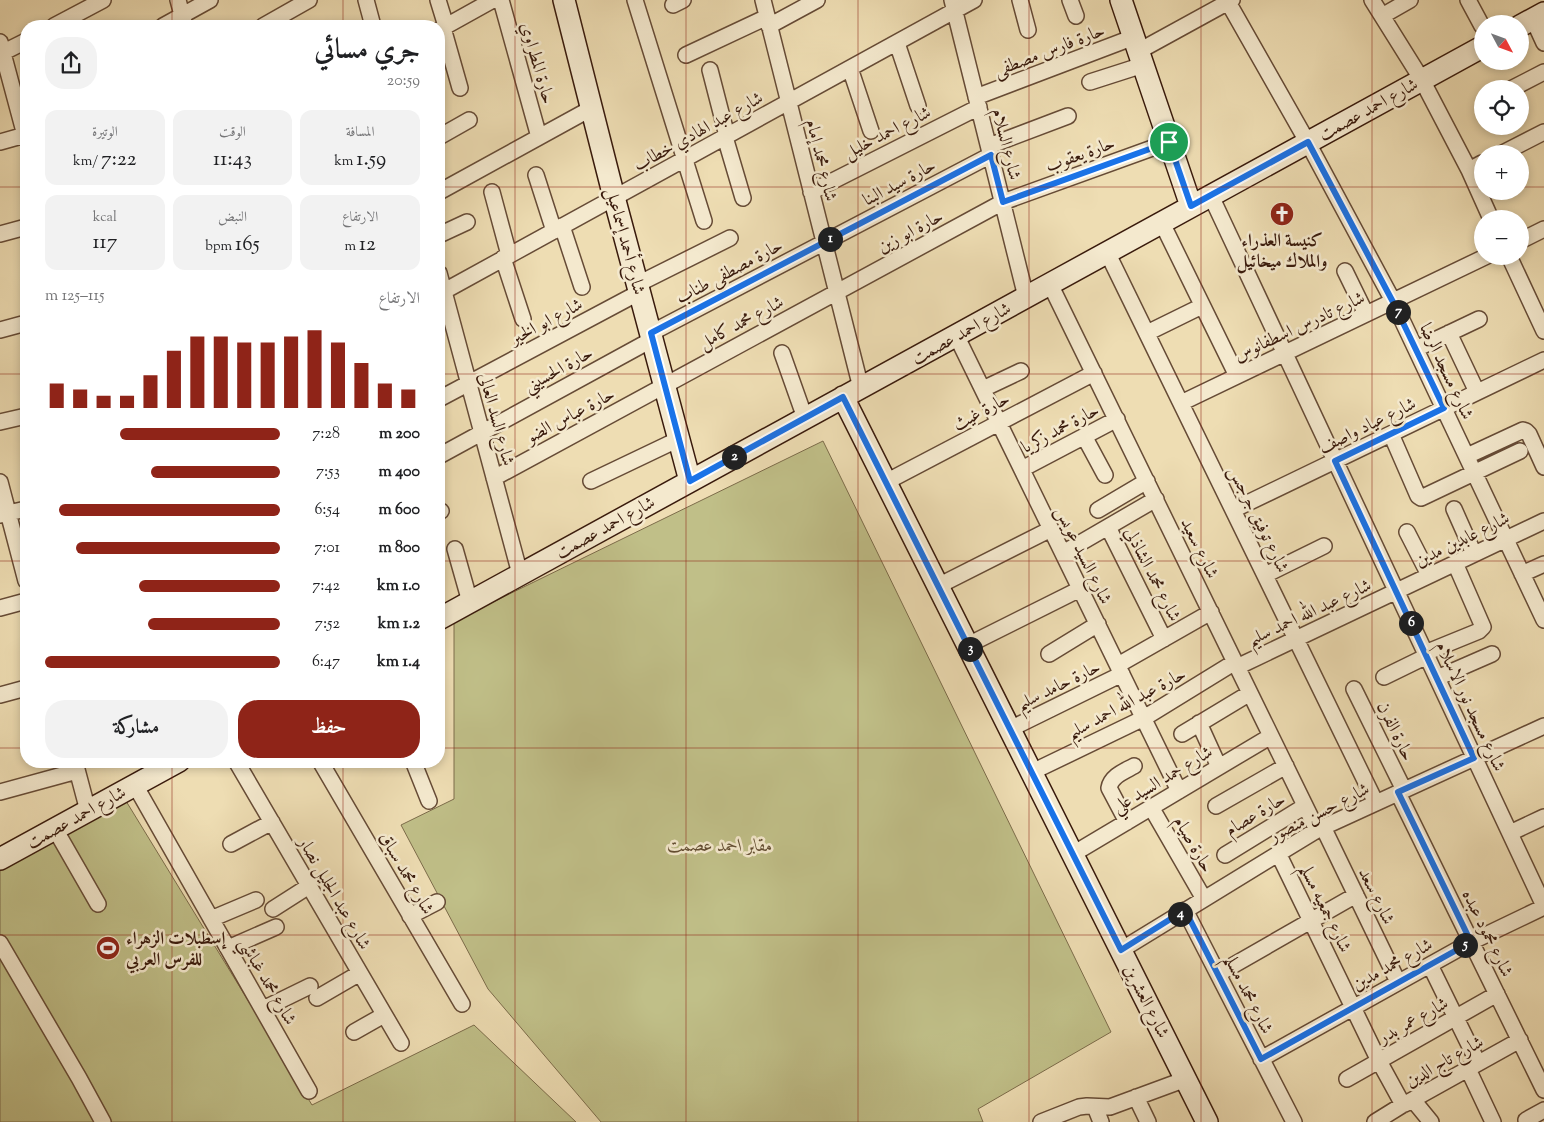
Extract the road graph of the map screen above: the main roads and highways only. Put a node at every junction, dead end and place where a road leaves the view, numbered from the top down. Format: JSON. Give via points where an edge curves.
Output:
{"nodes":[{"id":1,"x":564,"y":0,"type":"edge"},
{"id":2,"x":1122,"y":0,"type":"edge"},
{"id":3,"x":1474,"y":51,"type":"edge"},
{"id":4,"x":1191,"y":206,"type":"junction"},
{"id":5,"x":852,"y":392,"type":"junction"},
{"id":6,"x":690,"y":481,"type":"junction"},
{"id":7,"x":445,"y":616,"type":"edge"},
{"id":8,"x":166,"y":768,"type":"edge"},
{"id":9,"x":0,"y":859,"type":"edge"},
{"id":10,"x":1207,"y":1122,"type":"edge"}],
"edges":[{"from":1,"to":6,"type":"main road","name":"شارع أحمد إسماعيل"},
{"from":2,"to":4,"type":"main road"},
{"from":3,"to":4,"type":"main road","name":"شارع احمد عصمت"},
{"from":4,"to":5,"type":"main road","name":"شارع احمد عصمت"},
{"from":5,"to":6,"type":"main road","name":"شارع احمد عصمت"},
{"from":5,"to":10,"type":"main road","name":"شارع العشرين","via":[[886,482]]},
{"from":6,"to":7,"type":"main road","name":"شارع احمد عصمت"},
{"from":8,"to":9,"type":"main road","name":"شارع احمد عصمت"}]}
